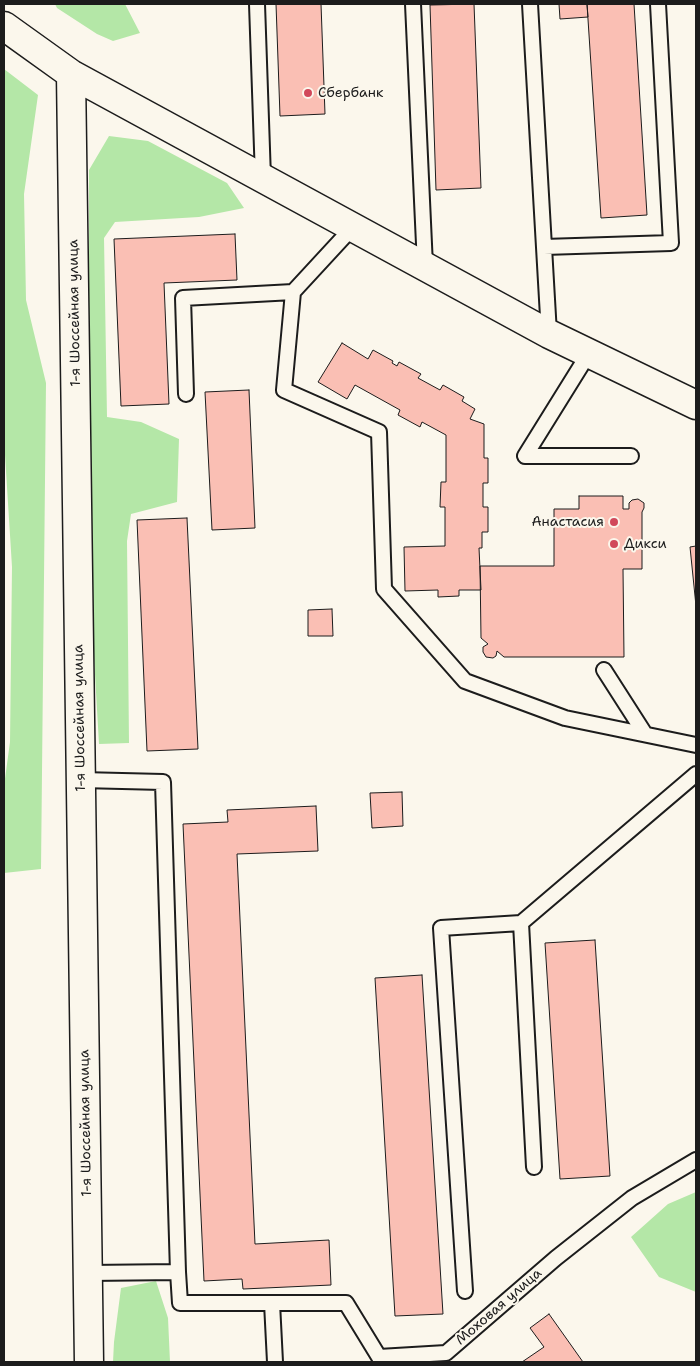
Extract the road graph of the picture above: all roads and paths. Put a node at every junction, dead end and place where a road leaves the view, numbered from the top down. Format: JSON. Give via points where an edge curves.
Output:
{"nodes":[{"id":1,"x":257,"y":4,"type":"edge"},
{"id":2,"x":413,"y":4,"type":"edge"},
{"id":3,"x":530,"y":4,"type":"edge"},
{"id":4,"x":658,"y":4,"type":"edge"},
{"id":5,"x":4,"y":26,"type":"edge"},
{"id":6,"x":71,"y":74,"type":"junction"},
{"id":7,"x":263,"y":178,"type":"junction"},
{"id":8,"x":353,"y":227,"type":"junction"},
{"id":9,"x":544,"y":247,"type":"junction"},
{"id":10,"x":425,"y":266,"type":"junction"},
{"id":11,"x":292,"y":292,"type":"junction"},
{"id":12,"x":549,"y":334,"type":"junction"},
{"id":13,"x":589,"y":353,"type":"junction"},
{"id":14,"x":186,"y":394,"type":"dead end"},
{"id":15,"x":696,"y":404,"type":"edge"},
{"id":16,"x":631,"y":456,"type":"dead end"},
{"id":17,"x":604,"y":670,"type":"dead end"},
{"id":18,"x":645,"y":734,"type":"junction"},
{"id":19,"x":696,"y":745,"type":"edge"},
{"id":20,"x":696,"y":774,"type":"edge"},
{"id":21,"x":81,"y":780,"type":"junction"},
{"id":22,"x":521,"y":923,"type":"junction"},
{"id":23,"x":696,"y":1160,"type":"edge"},
{"id":24,"x":534,"y":1167,"type":"dead end"},
{"id":25,"x":178,"y":1272,"type":"junction"},
{"id":26,"x":88,"y":1273,"type":"junction"},
{"id":27,"x":464,"y":1292,"type":"dead end"},
{"id":28,"x":272,"y":1303,"type":"junction"},
{"id":29,"x":89,"y":1362,"type":"edge"},
{"id":30,"x":275,"y":1362,"type":"edge"}],
"edges":[{"from":1,"to":7,"type":"lane"},
{"from":2,"to":10,"type":"lane"},
{"from":3,"to":9,"type":"lane"},
{"from":4,"to":9,"type":"lane","via":[[671,243]]},
{"from":5,"to":6,"type":"street"},
{"from":6,"to":7,"type":"street"},
{"from":6,"to":21,"type":"street","name":"1-я Шоссейная улица"},
{"from":7,"to":8,"type":"street"},
{"from":8,"to":10,"type":"street"},
{"from":8,"to":11,"type":"lane"},
{"from":9,"to":12,"type":"lane"},
{"from":10,"to":12,"type":"street"},
{"from":11,"to":14,"type":"lane","via":[[183,298]]},
{"from":11,"to":18,"type":"lane","via":[[284,390],[378,432],[384,589],[464,681],[565,718]]},
{"from":12,"to":13,"type":"street"},
{"from":13,"to":15,"type":"street"},
{"from":13,"to":16,"type":"lane","via":[[525,456]]},
{"from":17,"to":18,"type":"lane"},
{"from":18,"to":19,"type":"lane"},
{"from":20,"to":22,"type":"lane"},
{"from":21,"to":25,"type":"lane","via":[[163,782]]},
{"from":21,"to":26,"type":"street","name":"1-я Шоссейная улица"},
{"from":22,"to":24,"type":"lane"},
{"from":22,"to":27,"type":"lane","via":[[441,928]]},
{"from":23,"to":28,"type":"lane","name":"Моховая улица","via":[[632,1198],[556,1258],[446,1353],[379,1357],[346,1303]]},
{"from":25,"to":26,"type":"lane"},
{"from":25,"to":28,"type":"lane","name":"Моховая улица","via":[[180,1303]]},
{"from":26,"to":29,"type":"street","name":"1-я Шоссейная улица"},
{"from":28,"to":30,"type":"lane"}]}
